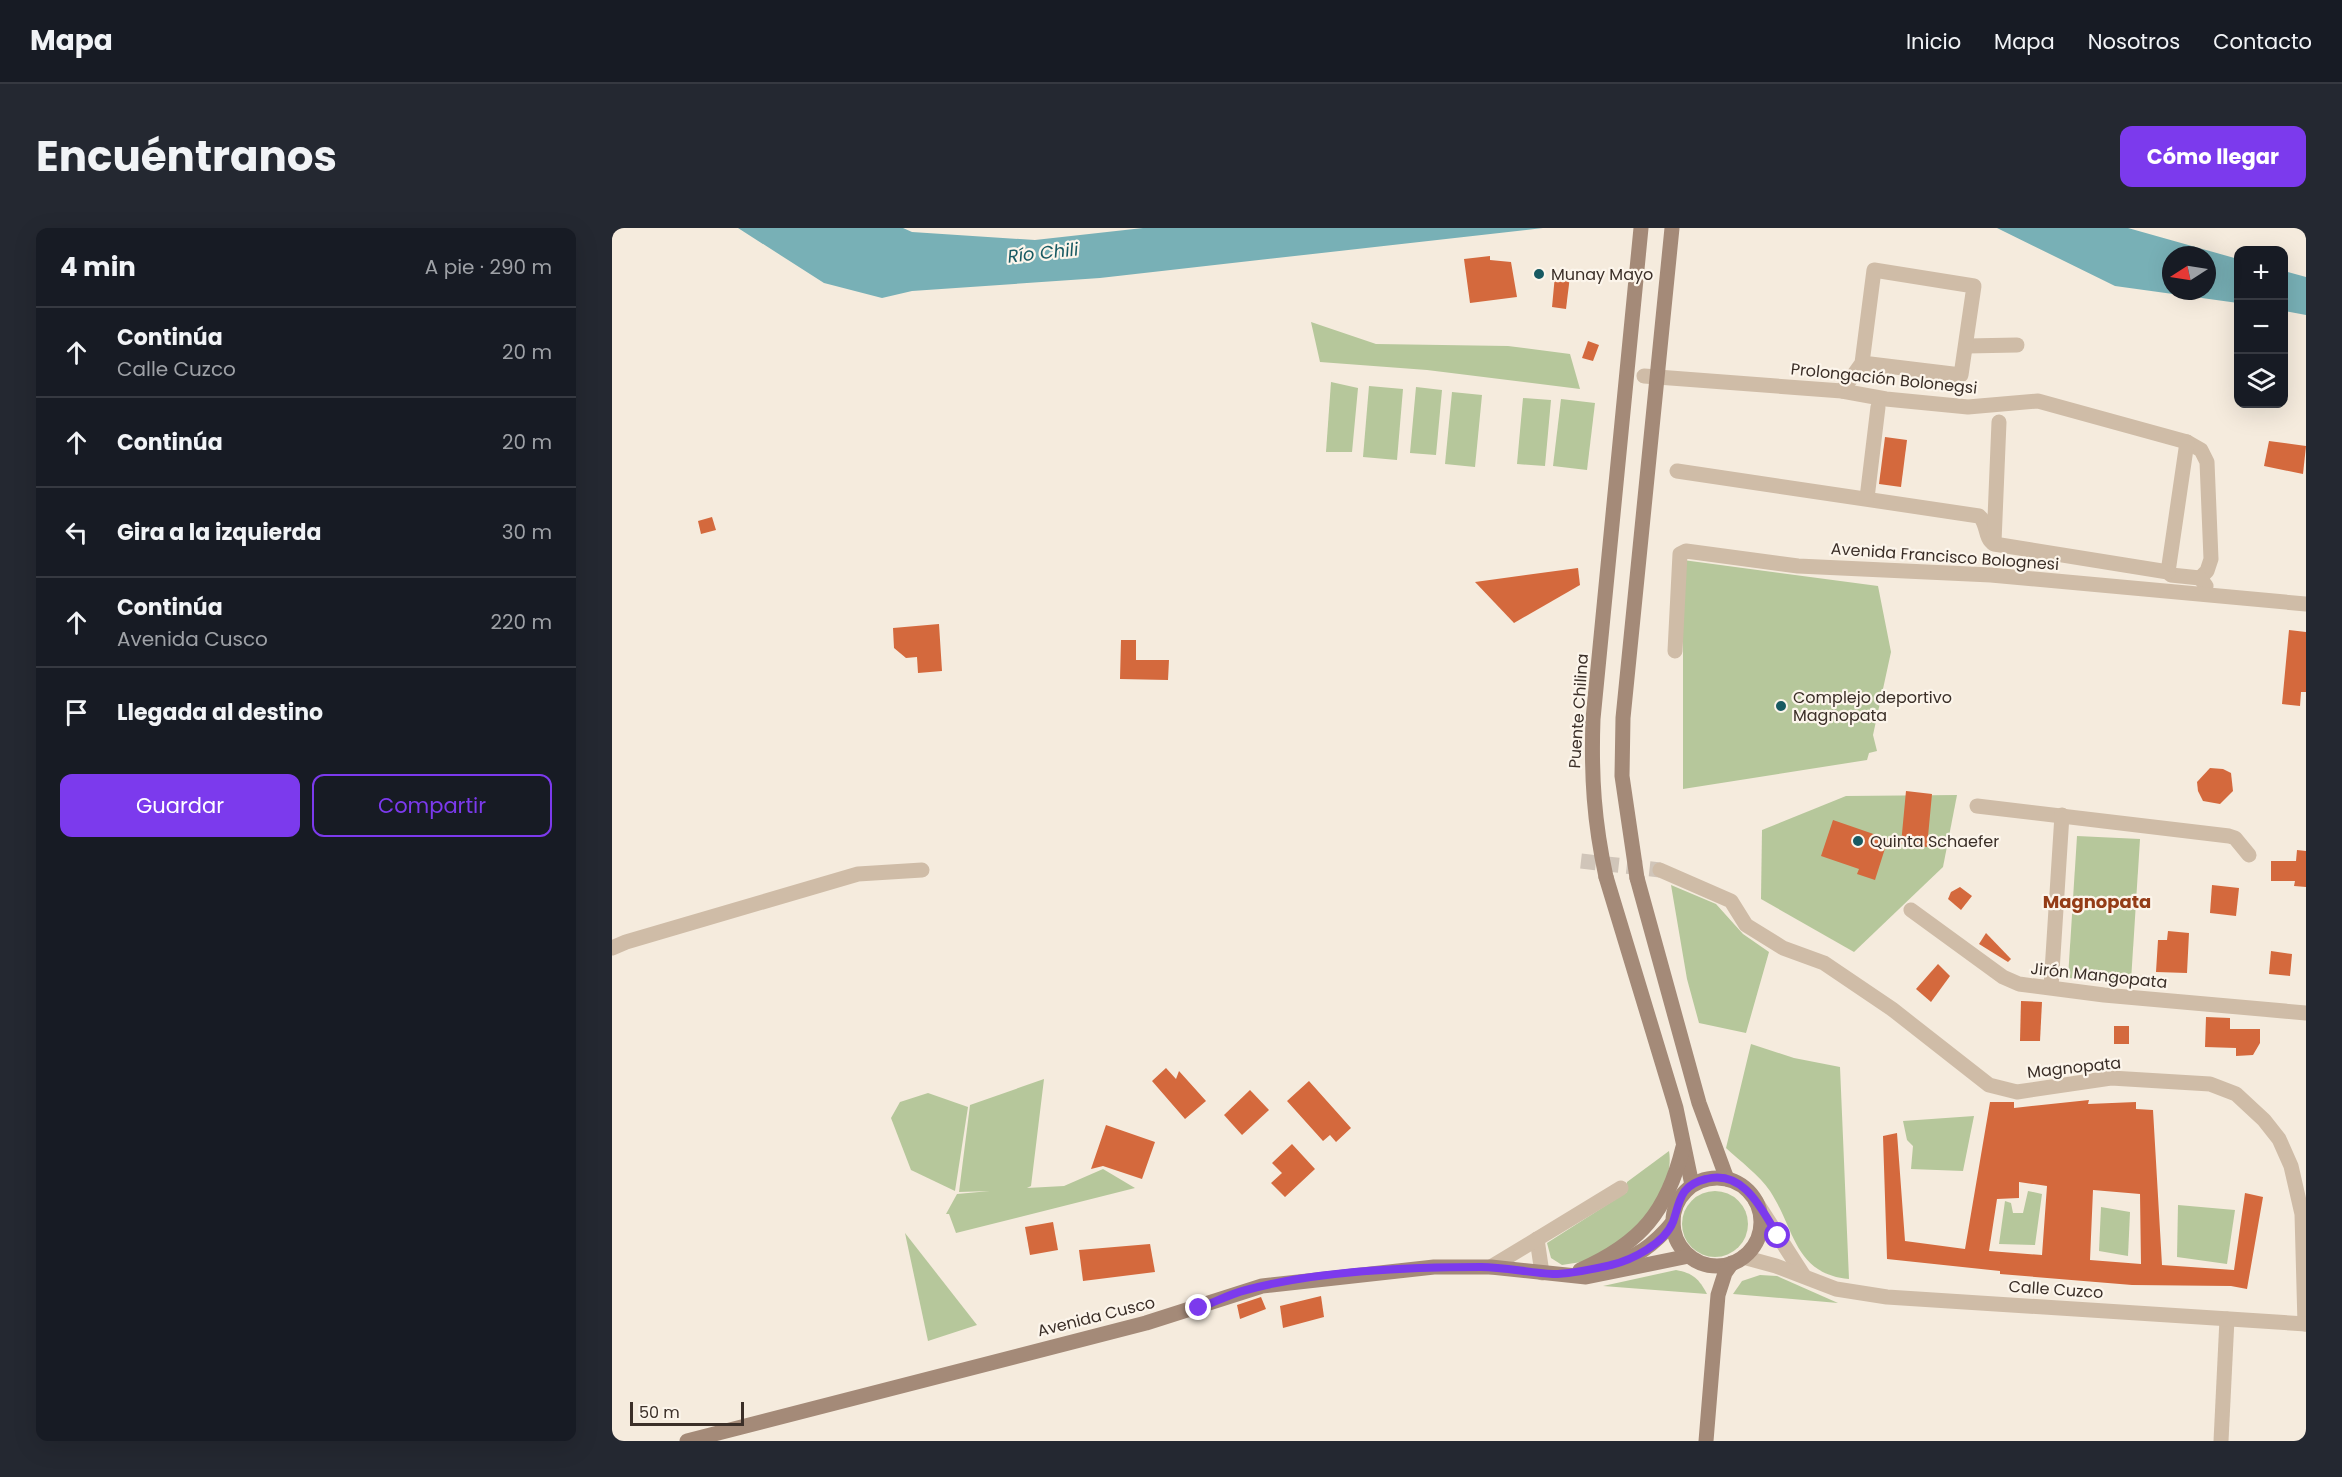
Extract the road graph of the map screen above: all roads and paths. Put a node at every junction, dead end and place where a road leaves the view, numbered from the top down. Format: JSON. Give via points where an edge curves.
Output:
{"nodes":[{"id":1,"x":1641,"y":228,"type":"edge"},
{"id":2,"x":1672,"y":228,"type":"edge"},
{"id":3,"x":2017,"y":345,"type":"dead end"},
{"id":4,"x":1967,"y":346,"type":"junction"},
{"id":5,"x":1862,"y":363,"type":"junction"},
{"id":6,"x":1644,"y":376,"type":"dead end"},
{"id":7,"x":1842,"y":391,"type":"junction"},
{"id":8,"x":1878,"y":407,"type":"dead end"},
{"id":9,"x":1999,"y":422,"type":"dead end"},
{"id":10,"x":2187,"y":442,"type":"junction"},
{"id":11,"x":1677,"y":471,"type":"dead end"},
{"id":12,"x":1867,"y":498,"type":"junction"},
{"id":13,"x":1994,"y":544,"type":"junction"},
{"id":14,"x":2169,"y":573,"type":"junction"},
{"id":15,"x":2200,"y":578,"type":"junction"},
{"id":16,"x":2214,"y":595,"type":"junction"},
{"id":17,"x":2306,"y":604,"type":"edge"},
{"id":18,"x":1675,"y":651,"type":"dead end"},
{"id":19,"x":1977,"y":806,"type":"dead end"},
{"id":20,"x":2062,"y":815,"type":"junction"},
{"id":21,"x":2249,"y":855,"type":"dead end"},
{"id":22,"x":922,"y":870,"type":"dead end"},
{"id":23,"x":1660,"y":870,"type":"tunnel mouth"},
{"id":24,"x":1911,"y":910,"type":"dead end"},
{"id":25,"x":612,"y":948,"type":"edge"},
{"id":26,"x":2050,"y":987,"type":"junction"},
{"id":27,"x":2306,"y":1013,"type":"edge"},
{"id":28,"x":1685,"y":1141,"type":"junction"},
{"id":29,"x":1727,"y":1179,"type":"junction"},
{"id":30,"x":1692,"y":1185,"type":"junction"},
{"id":31,"x":1622,"y":1188,"type":"dead end"},
{"id":32,"x":1755,"y":1200,"type":"junction"},
{"id":33,"x":2304,"y":1214,"type":"edge"},
{"id":34,"x":1672,"y":1222,"type":"junction"},
{"id":35,"x":1537,"y":1239,"type":"junction"},
{"id":36,"x":1694,"y":1259,"type":"junction"},
{"id":37,"x":1737,"y":1260,"type":"junction"},
{"id":38,"x":1491,"y":1267,"type":"junction"},
{"id":39,"x":1580,"y":1270,"type":"junction"},
{"id":40,"x":1549,"y":1274,"type":"junction"},
{"id":41,"x":1806,"y":1278,"type":"junction"},
{"id":42,"x":1718,"y":1295,"type":"junction"},
{"id":43,"x":2227,"y":1319,"type":"junction"},
{"id":44,"x":2305,"y":1324,"type":"edge"},
{"id":45,"x":687,"y":1441,"type":"edge"},
{"id":46,"x":1706,"y":1441,"type":"edge"},
{"id":47,"x":2221,"y":1441,"type":"edge"}],
"edges":[{"from":1,"to":28,"type":"main road","name":"Puente Chilina","bridge":true,"via":[[1593,719],[1591,778],[1606,877]]},
{"from":2,"to":29,"type":"main road","bridge":true,"via":[[1623,718],[1622,776],[1637,878],[1699,1103]]},
{"from":3,"to":4,"type":"street"},
{"from":4,"to":5,"type":"street","via":[[1963,374],[1958,376]]},
{"from":4,"to":5,"type":"street","via":[[1974,290],[1971,284],[1876,268]]},
{"from":5,"to":7,"type":"street"},
{"from":6,"to":7,"type":"street","name":"Prolongación Bolonegsi"},
{"from":7,"to":10,"type":"street","name":"Prolongación Bolonegsi","via":[[1968,407],[2038,401]]},
{"from":8,"to":12,"type":"street"},
{"from":9,"to":13,"type":"street"},
{"from":10,"to":14,"type":"street"},
{"from":10,"to":15,"type":"street","via":[[2200,450],[2207,462],[2211,559]]},
{"from":11,"to":12,"type":"street"},
{"from":12,"to":13,"type":"street","via":[[1979,516]]},
{"from":13,"to":14,"type":"street"},
{"from":14,"to":15,"type":"street"},
{"from":15,"to":16,"type":"street"},
{"from":16,"to":17,"type":"street","name":"Avenida Francisco Bolognesi"},
{"from":16,"to":18,"type":"street","name":"Avenida Francisco Bolognesi","via":[[1991,575],[1798,566],[1686,551],[1680,554]]},
{"from":19,"to":20,"type":"street"},
{"from":20,"to":21,"type":"street","via":[[2229,836]]},
{"from":20,"to":26,"type":"street"},
{"from":22,"to":25,"type":"street","via":[[858,874]]},
{"from":23,"to":33,"type":"street","name":"Magnopata","via":[[1731,901],[1746,925],[1783,948],[1824,963],[1892,1009],[1989,1085],[2017,1092],[2111,1078],[2210,1084],[2236,1095],[2279,1139]]},
{"from":24,"to":26,"type":"street","name":"Jirón Mangopata","via":[[2003,977],[2019,984]]},
{"from":26,"to":27,"type":"street","name":"Jirón Mangopata"},
{"from":28,"to":30,"type":"main road","name":"Puente Chilina"},
{"from":28,"to":39,"type":"main road","via":[[1667,1198],[1651,1221],[1609,1257]]},
{"from":29,"to":30,"type":"main road","via":[[1712,1178]]},
{"from":29,"to":32,"type":"main road","via":[[1743,1186]]},
{"from":30,"to":34,"type":"main road","via":[[1680,1197]]},
{"from":31,"to":35,"type":"street"},
{"from":32,"to":37,"type":"main road","via":[[1760,1228],[1751,1250]]},
{"from":32,"to":41,"type":"street"},
{"from":33,"to":44,"type":"street","name":"Magnopata"},
{"from":34,"to":36,"type":"main road","via":[[1677,1241]]},
{"from":34,"to":39,"type":"main road","name":"Avenida Cusco","via":[[1649,1248],[1634,1257]]},
{"from":35,"to":38,"type":"street"},
{"from":35,"to":40,"type":"street"},
{"from":36,"to":37,"type":"main road","via":[[1716,1266]]},
{"from":36,"to":40,"type":"main road","name":"Avenida Cusco","via":[[1601,1276]]},
{"from":36,"to":42,"type":"main road"},
{"from":37,"to":41,"type":"street","name":"Calle Cuzco","via":[[1776,1266]]},
{"from":37,"to":42,"type":"main road","via":[[1725,1273]]},
{"from":38,"to":40,"type":"main road","name":"Avenida Cusco"},
{"from":38,"to":45,"type":"main road","name":"Avenida Cusco","via":[[1434,1267],[1262,1286],[1146,1323]]},
{"from":39,"to":40,"type":"main road","name":"Avenida Cusco"},
{"from":41,"to":43,"type":"street","name":"Calle Cuzco","via":[[1887,1297]]},
{"from":42,"to":46,"type":"main road"},
{"from":43,"to":44,"type":"street","name":"Calle Cuzco"},
{"from":43,"to":47,"type":"street"}]}
